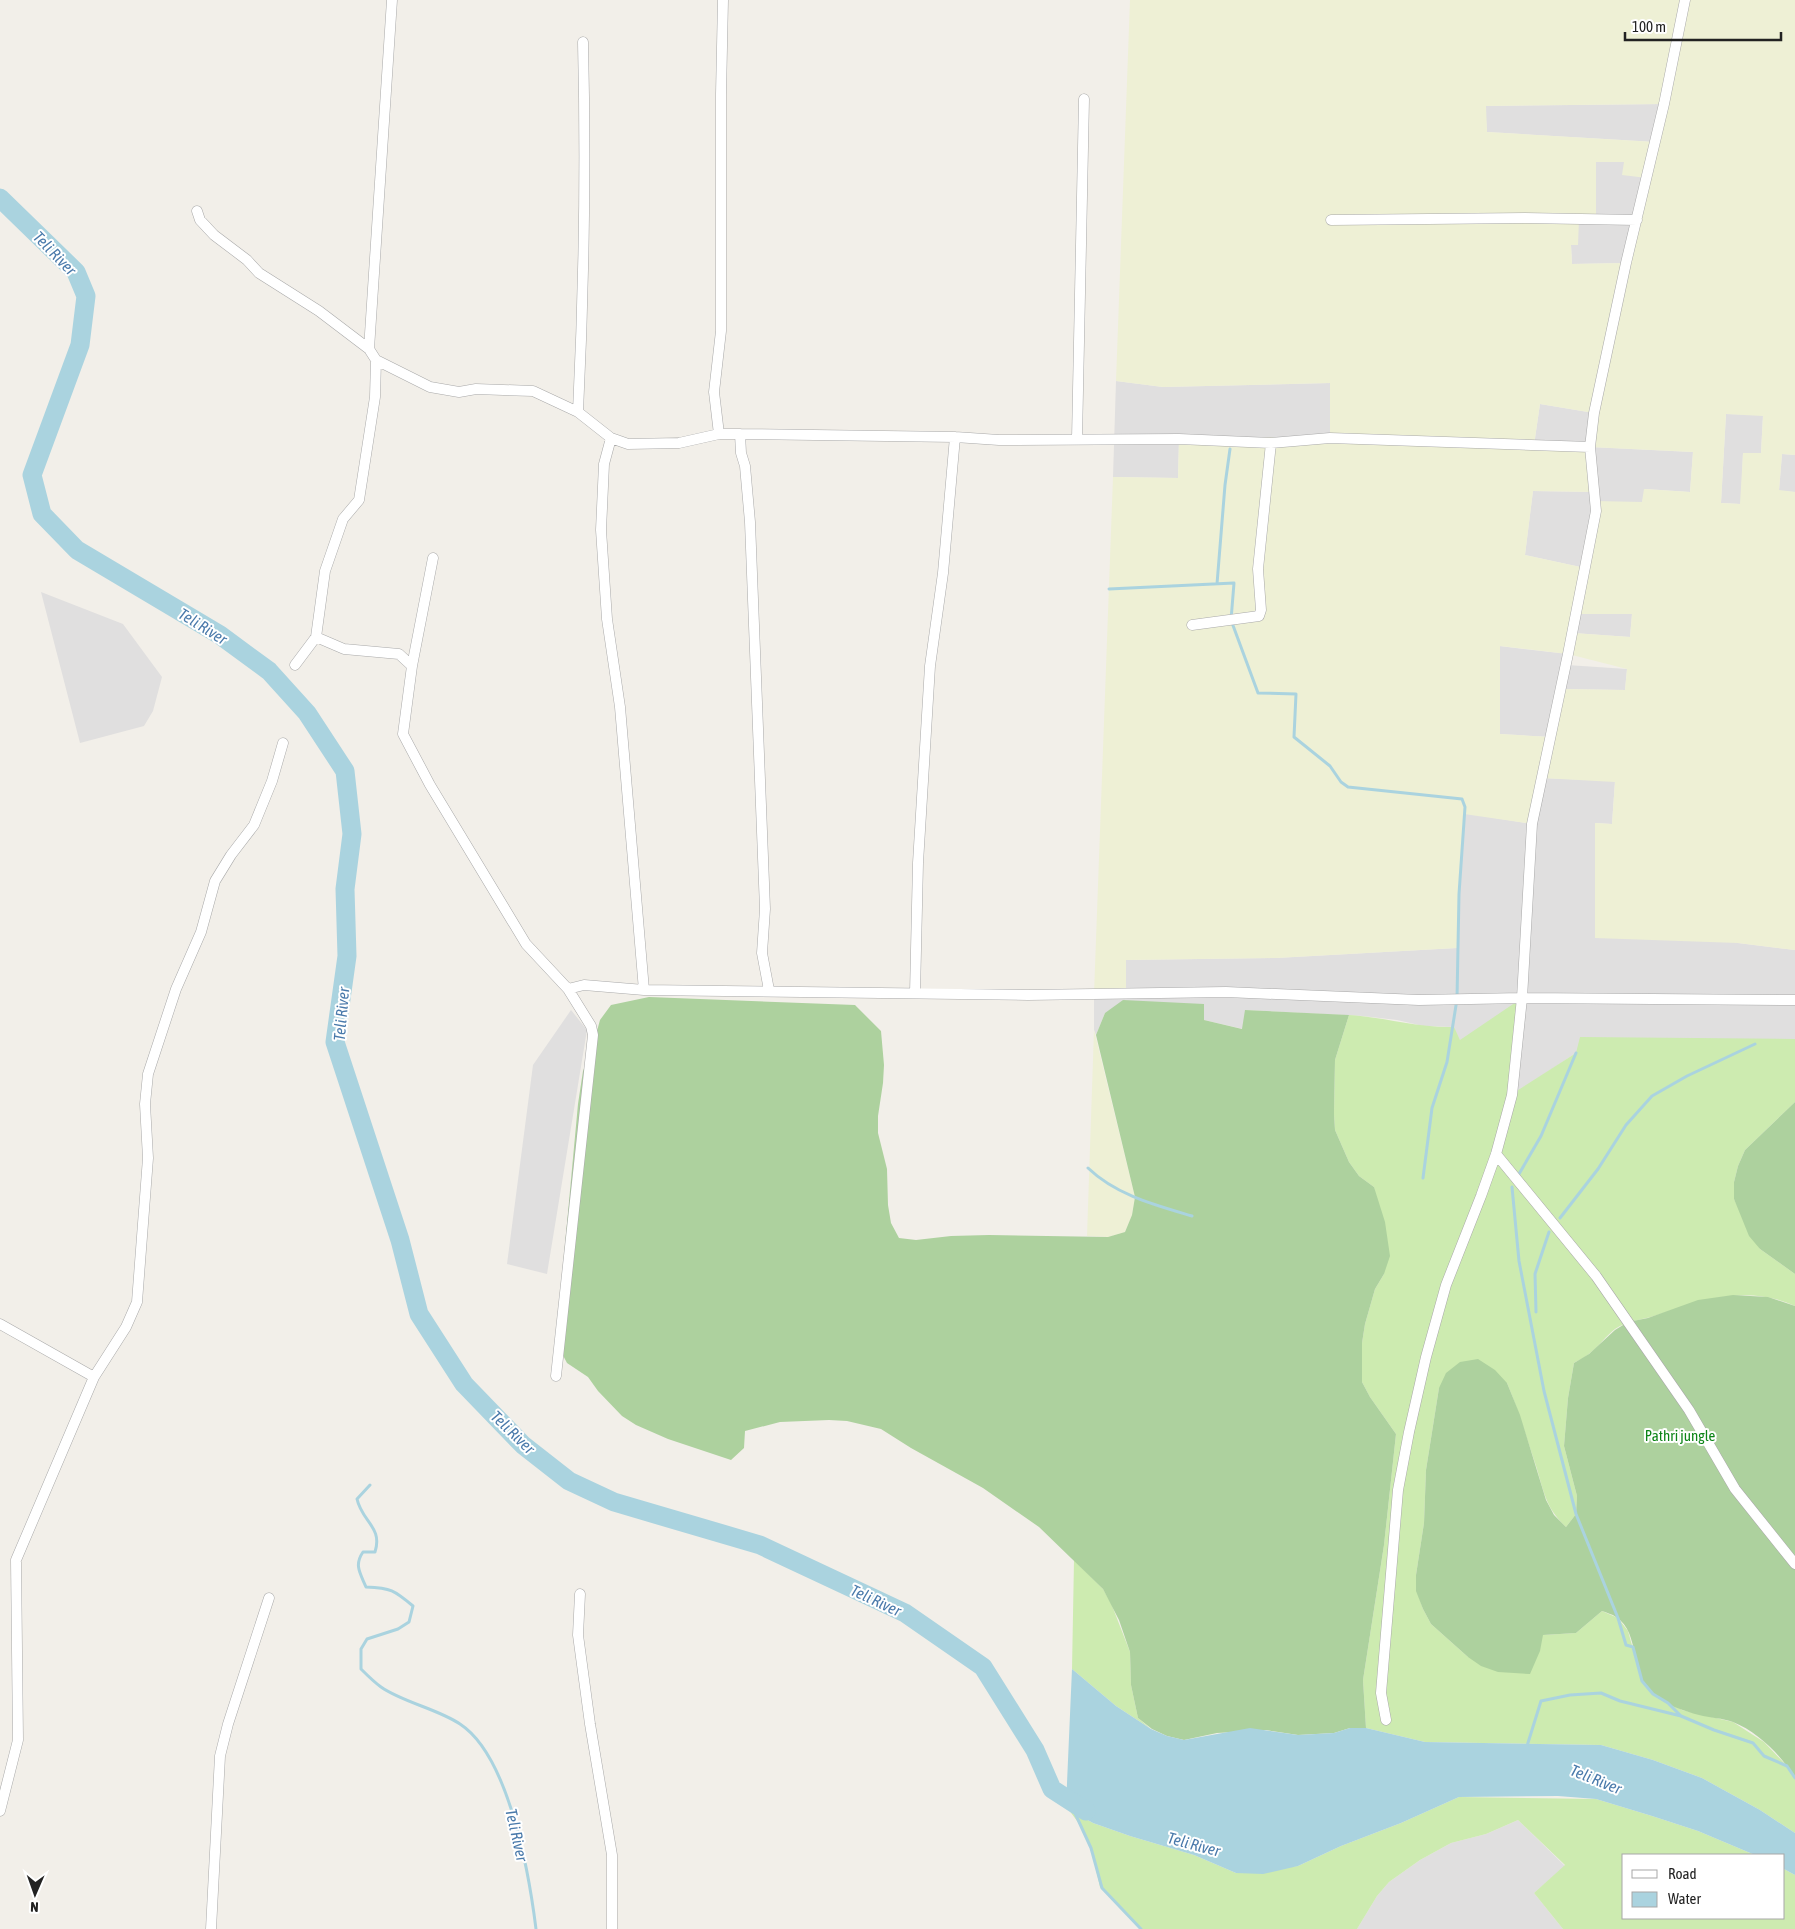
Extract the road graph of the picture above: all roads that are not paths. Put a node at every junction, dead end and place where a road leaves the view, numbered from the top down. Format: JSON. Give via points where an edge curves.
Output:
{"nodes":[{"id":1,"x":392,"y":0,"type":"edge"},
{"id":2,"x":724,"y":0,"type":"edge"},
{"id":3,"x":1685,"y":0,"type":"edge"},
{"id":4,"x":583,"y":42,"type":"dead end"},
{"id":5,"x":1084,"y":99,"type":"dead end"},
{"id":6,"x":197,"y":211,"type":"dead end"},
{"id":7,"x":1331,"y":220,"type":"dead end"},
{"id":8,"x":1637,"y":220,"type":"junction"},
{"id":9,"x":369,"y":349,"type":"junction"},
{"id":10,"x":376,"y":360,"type":"junction"},
{"id":11,"x":578,"y":412,"type":"junction"},
{"id":12,"x":719,"y":434,"type":"junction"},
{"id":13,"x":740,"y":434,"type":"junction"},
{"id":14,"x":956,"y":437,"type":"junction"},
{"id":15,"x":611,"y":438,"type":"junction"},
{"id":16,"x":1077,"y":439,"type":"junction"},
{"id":17,"x":1271,"y":443,"type":"junction"},
{"id":18,"x":1590,"y":447,"type":"junction"},
{"id":19,"x":432,"y":558,"type":"dead end"},
{"id":20,"x":1192,"y":625,"type":"dead end"},
{"id":21,"x":316,"y":637,"type":"junction"},
{"id":22,"x":295,"y":664,"type":"dead end"},
{"id":23,"x":412,"y":666,"type":"junction"},
{"id":24,"x":284,"y":743,"type":"dead end"},
{"id":25,"x":568,"y":989,"type":"junction"},
{"id":26,"x":644,"y":990,"type":"junction"},
{"id":27,"x":769,"y":990,"type":"junction"},
{"id":28,"x":915,"y":993,"type":"junction"},
{"id":29,"x":1522,"y":998,"type":"junction"},
{"id":30,"x":1795,"y":1000,"type":"edge"},
{"id":31,"x":1496,"y":1154,"type":"junction"},
{"id":32,"x":0,"y":1324,"type":"edge"},
{"id":33,"x":556,"y":1376,"type":"dead end"},
{"id":34,"x":94,"y":1377,"type":"junction"},
{"id":35,"x":1795,"y":1564,"type":"edge"},
{"id":36,"x":580,"y":1594,"type":"dead end"},
{"id":37,"x":268,"y":1598,"type":"dead end"},
{"id":38,"x":1386,"y":1720,"type":"dead end"},
{"id":39,"x":0,"y":1811,"type":"edge"},
{"id":40,"x":211,"y":1929,"type":"edge"},
{"id":41,"x":612,"y":1929,"type":"edge"}],
"edges":[{"from":1,"to":9,"type":"street"},
{"from":2,"to":12,"type":"street","via":[[721,330],[714,392]]},
{"from":3,"to":8,"type":"street"},
{"from":4,"to":11,"type":"street","via":[[586,144]]},
{"from":5,"to":16,"type":"street"},
{"from":6,"to":9,"type":"street","via":[[200,220],[214,235],[259,273],[319,311]]},
{"from":7,"to":8,"type":"street"},
{"from":8,"to":18,"type":"street","via":[[1594,412]]},
{"from":9,"to":10,"type":"street"},
{"from":10,"to":11,"type":"street","via":[[430,387],[459,392],[533,391]]},
{"from":10,"to":21,"type":"street","via":[[375,396],[362,491],[359,500],[342,519],[324,571]]},
{"from":11,"to":15,"type":"street"},
{"from":12,"to":13,"type":"street"},
{"from":12,"to":15,"type":"street","via":[[679,443],[628,444]]},
{"from":13,"to":14,"type":"street"},
{"from":13,"to":27,"type":"street","via":[[750,531],[765,909],[762,953]]},
{"from":14,"to":16,"type":"street"},
{"from":14,"to":28,"type":"street","via":[[930,666],[918,863]]},
{"from":15,"to":26,"type":"street","via":[[604,464],[601,530],[605,600],[620,707]]},
{"from":16,"to":17,"type":"street"},
{"from":17,"to":18,"type":"street","via":[[1330,438]]},
{"from":17,"to":20,"type":"street","via":[[1258,569],[1260,616]]},
{"from":18,"to":29,"type":"street","via":[[1596,511],[1532,824]]},
{"from":19,"to":23,"type":"street"},
{"from":21,"to":22,"type":"street"},
{"from":21,"to":23,"type":"street","via":[[344,649],[399,654]]},
{"from":23,"to":25,"type":"street","via":[[403,734],[430,786],[526,944]]},
{"from":24,"to":34,"type":"street","via":[[254,825],[215,881],[201,932],[176,988],[148,1074],[145,1104],[148,1158],[137,1302],[126,1327]]},
{"from":25,"to":26,"type":"street","via":[[584,986]]},
{"from":25,"to":33,"type":"street","via":[[591,1026],[593,1035]]},
{"from":26,"to":27,"type":"street"},
{"from":27,"to":28,"type":"street"},
{"from":28,"to":29,"type":"street","via":[[1226,992],[1419,1000]]},
{"from":29,"to":30,"type":"street"},
{"from":29,"to":31,"type":"street","via":[[1512,1095]]},
{"from":31,"to":35,"type":"street","via":[[1596,1276],[1690,1410],[1735,1489]]},
{"from":31,"to":38,"type":"street","via":[[1446,1285],[1409,1432],[1398,1490],[1381,1693]]},
{"from":32,"to":34,"type":"street"},
{"from":34,"to":39,"type":"street","via":[[16,1560],[18,1740]]},
{"from":36,"to":41,"type":"street","via":[[578,1635],[612,1855]]},
{"from":37,"to":40,"type":"street","via":[[220,1756]]}]}
